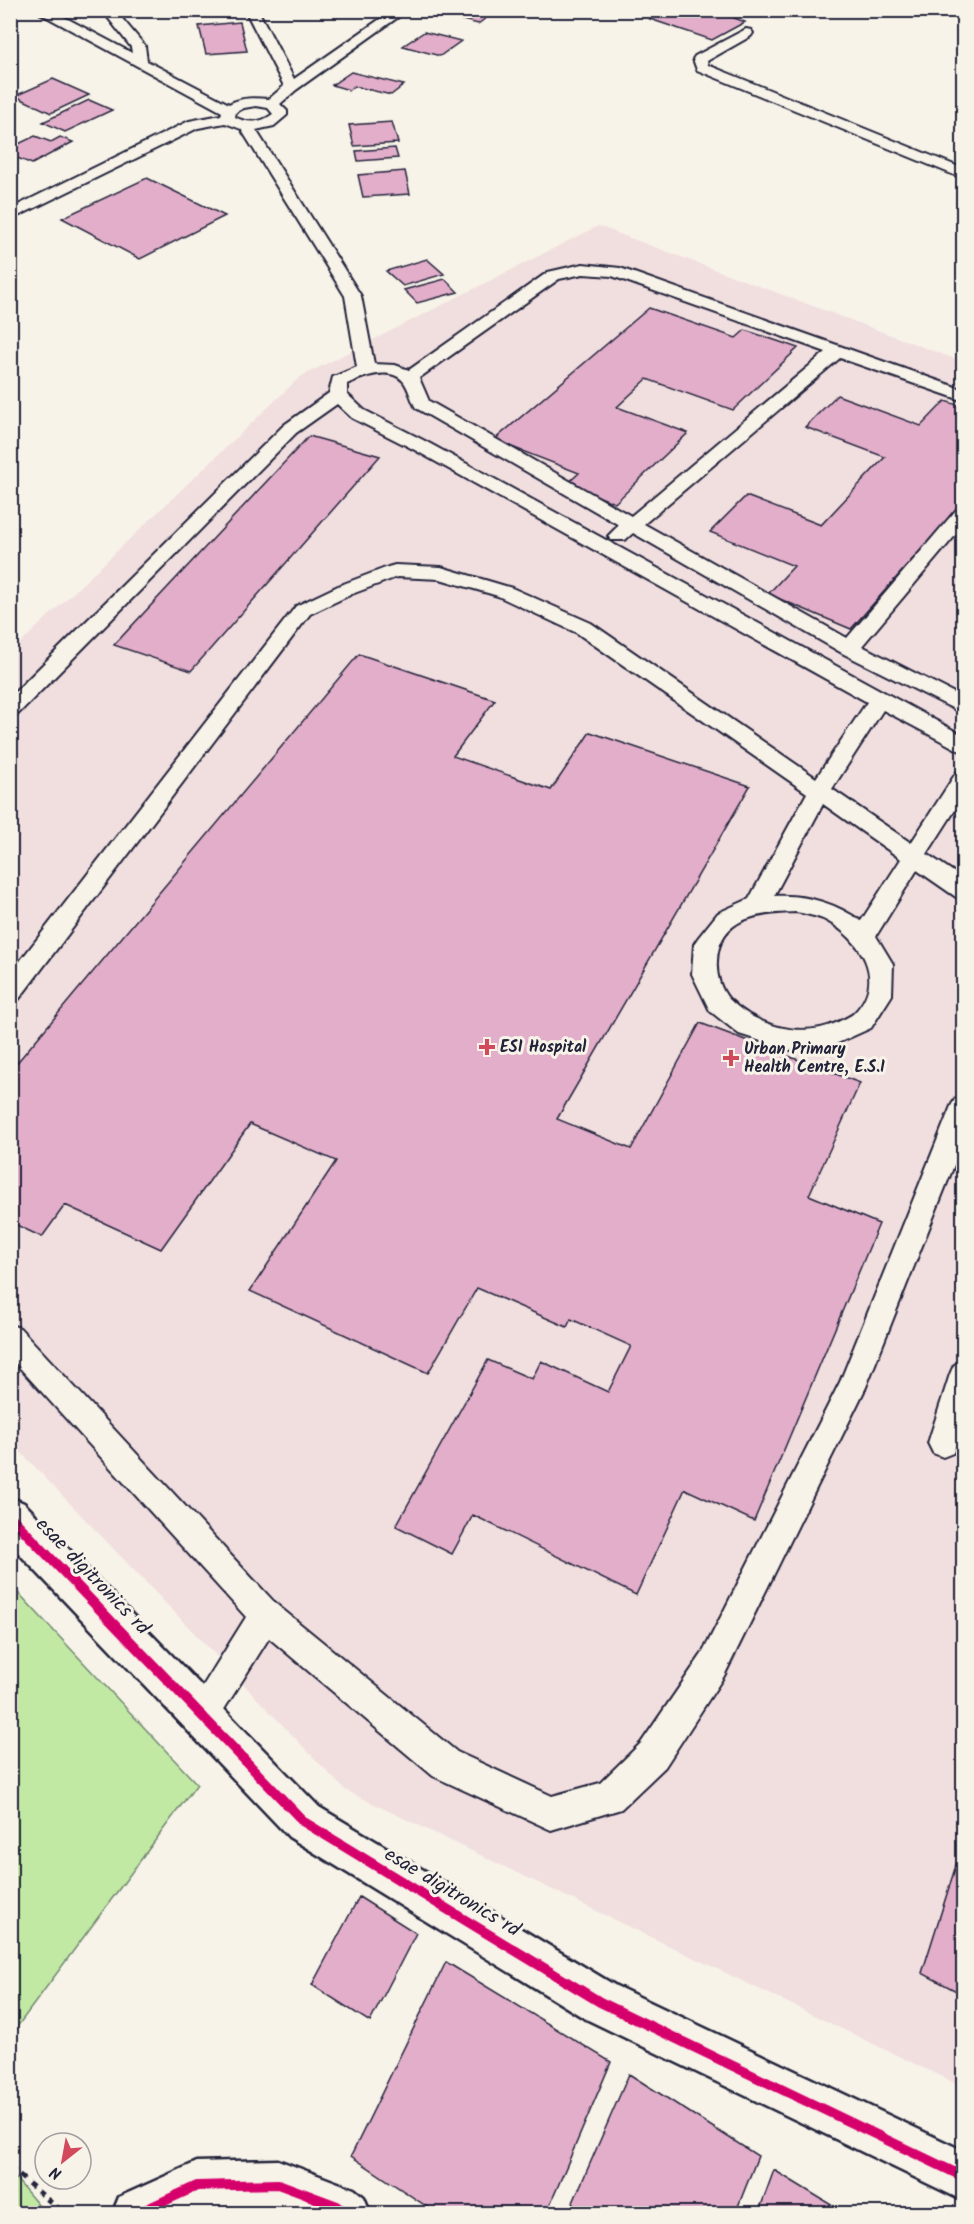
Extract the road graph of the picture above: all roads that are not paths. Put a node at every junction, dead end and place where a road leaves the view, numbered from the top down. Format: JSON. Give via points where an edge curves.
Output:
{"nodes":[{"id":1,"x":40,"y":10,"type":"edge"},
{"id":2,"x":108,"y":10,"type":"edge"},
{"id":3,"x":251,"y":10,"type":"edge"},
{"id":4,"x":402,"y":10,"type":"edge"},
{"id":5,"x":746,"y":33,"type":"dead end"},
{"id":6,"x":141,"y":64,"type":"junction"},
{"id":7,"x":291,"y":87,"type":"junction"},
{"id":8,"x":272,"y":104,"type":"junction"},
{"id":9,"x":228,"y":114,"type":"junction"},
{"id":10,"x":246,"y":126,"type":"junction"},
{"id":11,"x":963,"y":175,"type":"edge"},
{"id":12,"x":10,"y":215,"type":"edge"},
{"id":13,"x":837,"y":351,"type":"junction"},
{"id":14,"x":366,"y":369,"type":"junction"},
{"id":15,"x":410,"y":377,"type":"junction"},
{"id":16,"x":338,"y":395,"type":"junction"},
{"id":17,"x":963,"y":396,"type":"edge"},
{"id":18,"x":963,"y":513,"type":"edge"},
{"id":19,"x":630,"y":525,"type":"junction"},
{"id":20,"x":604,"y":548,"type":"junction"},
{"id":21,"x":849,"y":648,"type":"junction"},
{"id":22,"x":879,"y":700,"type":"junction"},
{"id":23,"x":963,"y":707,"type":"edge"},
{"id":24,"x":10,"y":710,"type":"edge"},
{"id":25,"x":963,"y":746,"type":"edge"},
{"id":26,"x":963,"y":778,"type":"edge"},
{"id":27,"x":819,"y":791,"type":"junction"},
{"id":28,"x":913,"y":856,"type":"junction"},
{"id":29,"x":963,"y":891,"type":"edge"},
{"id":30,"x":757,"y":905,"type":"junction"},
{"id":31,"x":864,"y":936,"type":"junction"},
{"id":32,"x":10,"y":992,"type":"edge"},
{"id":33,"x":963,"y":1106,"type":"edge"},
{"id":34,"x":10,"y":1337,"type":"edge"},
{"id":35,"x":963,"y":1374,"type":"edge"},
{"id":36,"x":943,"y":1443,"type":"dead end"},
{"id":37,"x":10,"y":1516,"type":"edge"},
{"id":38,"x":265,"y":1615,"type":"junction"},
{"id":39,"x":202,"y":1716,"type":"junction"},
{"id":40,"x":963,"y":2177,"type":"edge"},
{"id":41,"x":136,"y":2214,"type":"edge"},
{"id":42,"x":347,"y":2214,"type":"edge"}],
"edges":[{"from":1,"to":6,"type":"lane"},
{"from":2,"to":6,"type":"lane","via":[[138,46]]},
{"from":3,"to":7,"type":"lane"},
{"from":4,"to":7,"type":"lane"},
{"from":5,"to":11,"type":"lane","via":[[700,59],[702,67]]},
{"from":6,"to":9,"type":"lane"},
{"from":7,"to":8,"type":"lane"},
{"from":8,"to":9,"type":"lane","via":[[248,102]]},
{"from":8,"to":10,"type":"lane","via":[[280,111],[277,119]]},
{"from":9,"to":10,"type":"lane"},
{"from":9,"to":12,"type":"lane","via":[[194,124]]},
{"from":10,"to":14,"type":"lane","via":[[353,296]]},
{"from":13,"to":15,"type":"lane","via":[[614,271],[583,268],[554,275]]},
{"from":13,"to":17,"type":"lane"},
{"from":13,"to":19,"type":"lane"},
{"from":14,"to":15,"type":"lane","via":[[395,370]]},
{"from":14,"to":16,"type":"lane","via":[[339,381]]},
{"from":15,"to":19,"type":"lane","via":[[422,404]]},
{"from":16,"to":20,"type":"lane","via":[[358,414]]},
{"from":16,"to":24,"type":"lane","via":[[290,429]]},
{"from":18,"to":21,"type":"lane"},
{"from":19,"to":20,"type":"lane"},
{"from":19,"to":21,"type":"lane"},
{"from":20,"to":22,"type":"lane"},
{"from":21,"to":23,"type":"lane"},
{"from":22,"to":25,"type":"lane"},
{"from":22,"to":27,"type":"lane"},
{"from":26,"to":28,"type":"lane"},
{"from":27,"to":28,"type":"lane"},
{"from":27,"to":30,"type":"lane"},
{"from":27,"to":32,"type":"lane","via":[[584,628],[505,592],[441,573],[395,571],[303,610]]},
{"from":28,"to":29,"type":"lane"},
{"from":28,"to":31,"type":"lane"},
{"from":30,"to":31,"type":"lane","via":[[796,903],[834,914]]},
{"from":30,"to":31,"type":"lane","via":[[726,919],[706,944],[704,974],[719,1004],[748,1027],[789,1040],[829,1037],[862,1021],[880,995],[881,964]]},
{"from":33,"to":38,"type":"lane","via":[[852,1388],[713,1665],[653,1755],[609,1797],[550,1813],[445,1764]]},
{"from":34,"to":38,"type":"lane"},
{"from":35,"to":36,"type":"lane"},
{"from":37,"to":39,"type":"street","name":"esae digitronics rd"},
{"from":38,"to":39,"type":"lane"},
{"from":39,"to":40,"type":"street","name":"esae digitronics rd","via":[[304,1822],[590,1996]]},
{"from":41,"to":42,"type":"street","via":[[197,2186],[278,2184],[337,2206]]}]}
